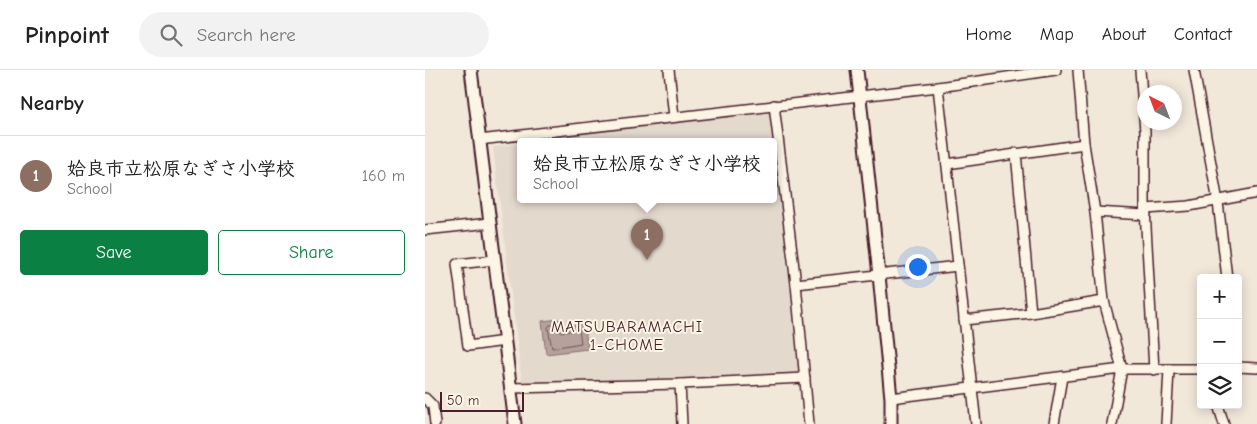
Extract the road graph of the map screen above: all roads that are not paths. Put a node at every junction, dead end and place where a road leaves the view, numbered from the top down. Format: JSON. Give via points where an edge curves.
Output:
{"nodes":[{"id":1,"x":471,"y":70,"type":"edge"},
{"id":2,"x":669,"y":70,"type":"edge"},
{"id":3,"x":857,"y":70,"type":"edge"},
{"id":4,"x":1056,"y":70,"type":"edge"},
{"id":5,"x":1078,"y":70,"type":"edge"},
{"id":6,"x":1139,"y":70,"type":"edge"},
{"id":7,"x":1193,"y":70,"type":"edge"},
{"id":8,"x":938,"y":87,"type":"junction"},
{"id":9,"x":860,"y":95,"type":"junction"},
{"id":10,"x":774,"y":105,"type":"junction"},
{"id":11,"x":674,"y":117,"type":"junction"},
{"id":12,"x":479,"y":140,"type":"junction"},
{"id":13,"x":1084,"y":144,"type":"junction"},
{"id":14,"x":1016,"y":153,"type":"junction"},
{"id":15,"x":947,"y":164,"type":"junction"},
{"id":16,"x":1257,"y":193,"type":"edge"},
{"id":17,"x":1218,"y":202,"type":"junction"},
{"id":18,"x":1095,"y":212,"type":"junction"},
{"id":19,"x":1146,"y":212,"type":"junction"},
{"id":20,"x":490,"y":223,"type":"junction"},
{"id":21,"x":425,"y":230,"type":"edge"},
{"id":22,"x":495,"y":260,"type":"junction"},
{"id":23,"x":958,"y":266,"type":"junction"},
{"id":24,"x":1227,"y":274,"type":"edge"},
{"id":25,"x":879,"y":275,"type":"junction"},
{"id":26,"x":796,"y":284,"type":"junction"},
{"id":27,"x":1104,"y":301,"type":"junction"},
{"id":28,"x":1031,"y":313,"type":"junction"},
{"id":29,"x":964,"y":320,"type":"junction"},
{"id":30,"x":505,"y":342,"type":"junction"},
{"id":31,"x":1242,"y":367,"type":"edge"},
{"id":32,"x":1257,"y":368,"type":"edge"},
{"id":33,"x":1122,"y":369,"type":"junction"},
{"id":34,"x":1197,"y":369,"type":"edge"},
{"id":35,"x":1154,"y":370,"type":"junction"},
{"id":36,"x":1169,"y":370,"type":"junction"},
{"id":37,"x":1062,"y":377,"type":"junction"},
{"id":38,"x":805,"y":378,"type":"junction"},
{"id":39,"x":680,"y":384,"type":"junction"},
{"id":40,"x":511,"y":388,"type":"junction"},
{"id":41,"x":973,"y":389,"type":"junction"},
{"id":42,"x":425,"y":398,"type":"edge"},
{"id":43,"x":891,"y":398,"type":"junction"},
{"id":44,"x":1219,"y":409,"type":"edge"},
{"id":45,"x":435,"y":424,"type":"edge"},
{"id":46,"x":515,"y":424,"type":"edge"},
{"id":47,"x":681,"y":424,"type":"edge"},
{"id":48,"x":809,"y":424,"type":"edge"},
{"id":49,"x":891,"y":424,"type":"edge"},
{"id":50,"x":976,"y":424,"type":"edge"},
{"id":51,"x":1055,"y":424,"type":"edge"},
{"id":52,"x":1112,"y":424,"type":"edge"},
{"id":53,"x":1166,"y":424,"type":"edge"},
{"id":54,"x":1224,"y":424,"type":"edge"}],
"edges":[{"from":1,"to":12,"type":"street"},
{"from":2,"to":11,"type":"street"},
{"from":3,"to":9,"type":"street"},
{"from":4,"to":8,"type":"street"},
{"from":5,"to":13,"type":"street"},
{"from":6,"to":19,"type":"street","via":[[1145,131]]},
{"from":7,"to":17,"type":"street"},
{"from":8,"to":9,"type":"street"},
{"from":8,"to":15,"type":"street"},
{"from":9,"to":10,"type":"street"},
{"from":9,"to":25,"type":"street"},
{"from":10,"to":11,"type":"street"},
{"from":10,"to":26,"type":"street"},
{"from":11,"to":12,"type":"street"},
{"from":12,"to":20,"type":"street"},
{"from":13,"to":14,"type":"street"},
{"from":13,"to":18,"type":"street"},
{"from":14,"to":15,"type":"street"},
{"from":14,"to":28,"type":"street"},
{"from":15,"to":23,"type":"street"},
{"from":16,"to":17,"type":"street"},
{"from":17,"to":19,"type":"street"},
{"from":17,"to":24,"type":"street"},
{"from":18,"to":19,"type":"street"},
{"from":18,"to":27,"type":"street"},
{"from":19,"to":35,"type":"street"},
{"from":20,"to":21,"type":"street"},
{"from":20,"to":22,"type":"street"},
{"from":22,"to":30,"type":"street"},
{"from":22,"to":30,"type":"street","via":[[457,264],[467,346]]},
{"from":23,"to":25,"type":"street"},
{"from":23,"to":29,"type":"street"},
{"from":25,"to":26,"type":"street"},
{"from":25,"to":43,"type":"street"},
{"from":26,"to":38,"type":"street"},
{"from":27,"to":28,"type":"street"},
{"from":27,"to":33,"type":"street"},
{"from":28,"to":29,"type":"street"},
{"from":29,"to":41,"type":"street"},
{"from":30,"to":40,"type":"street"},
{"from":31,"to":32,"type":"street"},
{"from":33,"to":35,"type":"street"},
{"from":33,"to":37,"type":"street"},
{"from":33,"to":52,"type":"street"},
{"from":34,"to":36,"type":"street"},
{"from":35,"to":36,"type":"street"},
{"from":36,"to":53,"type":"street"},
{"from":37,"to":41,"type":"street"},
{"from":37,"to":51,"type":"street"},
{"from":38,"to":39,"type":"street"},
{"from":38,"to":48,"type":"street"},
{"from":39,"to":40,"type":"street"},
{"from":39,"to":47,"type":"street"},
{"from":40,"to":46,"type":"street"},
{"from":41,"to":43,"type":"street"},
{"from":41,"to":50,"type":"street"},
{"from":42,"to":45,"type":"street","via":[[433,406]]},
{"from":43,"to":49,"type":"street"},
{"from":44,"to":54,"type":"street"}]}
